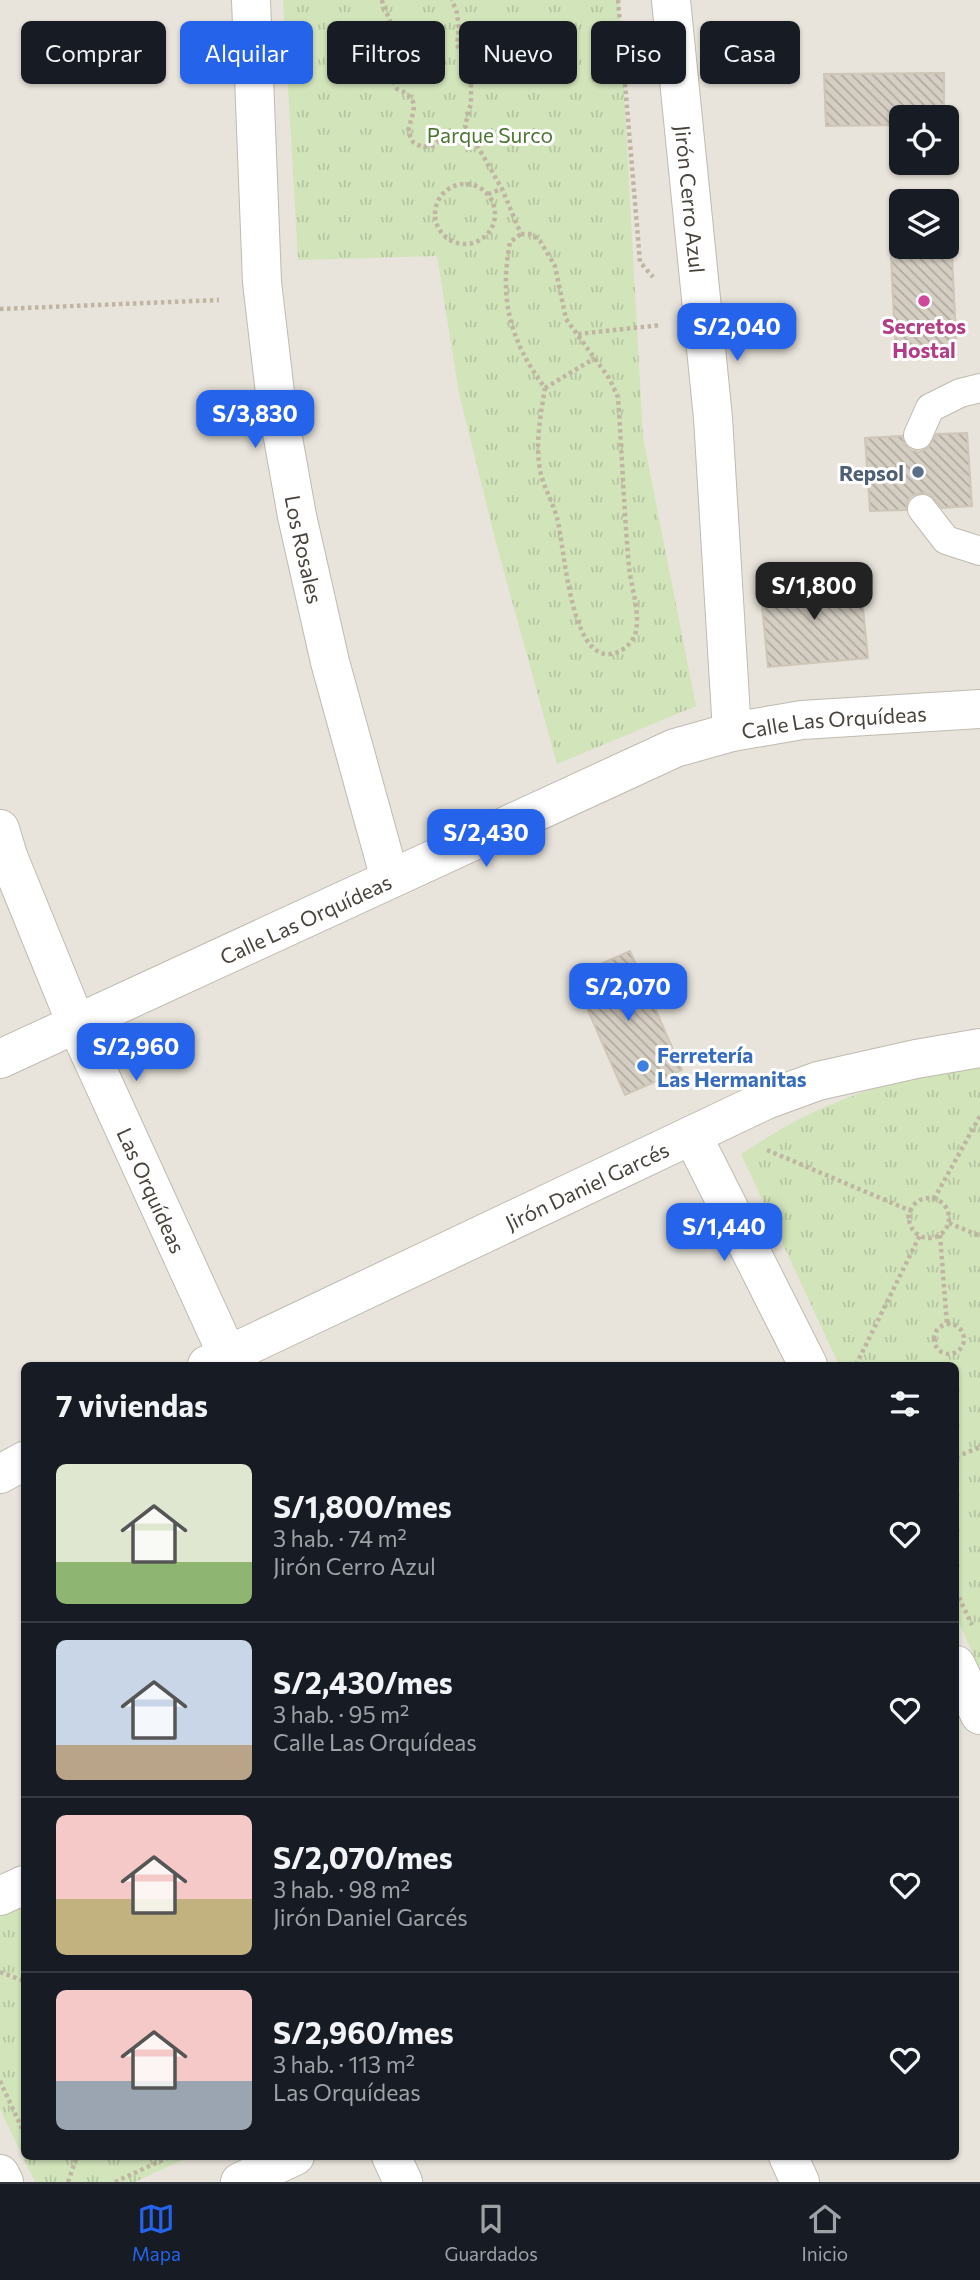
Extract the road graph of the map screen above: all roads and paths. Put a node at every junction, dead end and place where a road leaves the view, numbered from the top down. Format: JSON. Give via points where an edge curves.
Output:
{"nodes":[{"id":1,"x":251,"y":0,"type":"edge"},
{"id":2,"x":382,"y":0,"type":"edge"},
{"id":3,"x":452,"y":0,"type":"edge"},
{"id":4,"x":618,"y":0,"type":"edge"},
{"id":5,"x":671,"y":0,"type":"edge"},
{"id":6,"x":470,"y":132,"type":"junction"},
{"id":7,"x":502,"y":190,"type":"junction"},
{"id":8,"x":488,"y":194,"type":"junction"},
{"id":9,"x":521,"y":234,"type":"junction"},
{"id":10,"x":655,"y":281,"type":"dead end"},
{"id":11,"x":264,"y":299,"type":"junction"},
{"id":12,"x":0,"y":309,"type":"edge"},
{"id":13,"x":703,"y":321,"type":"junction"},
{"id":14,"x":578,"y":334,"type":"junction"},
{"id":15,"x":595,"y":358,"type":"junction"},
{"id":16,"x":545,"y":388,"type":"junction"},
{"id":17,"x":980,"y":388,"type":"edge"},
{"id":18,"x":918,"y":435,"type":"dead end"},
{"id":19,"x":922,"y":509,"type":"dead end"},
{"id":20,"x":980,"y":551,"type":"edge"},
{"id":21,"x":980,"y":709,"type":"edge"},
{"id":22,"x":732,"y":732,"type":"junction"},
{"id":23,"x":0,"y":829,"type":"edge"},
{"id":24,"x":390,"y":880,"type":"junction"},
{"id":25,"x":76,"y":1023,"type":"junction"},
{"id":26,"x":980,"y":1048,"type":"edge"},
{"id":27,"x":0,"y":1059,"type":"edge"},
{"id":28,"x":980,"y":1116,"type":"edge"},
{"id":29,"x":692,"y":1135,"type":"junction"},
{"id":30,"x":778,"y":1143,"type":"dead end"},
{"id":31,"x":766,"y":1149,"type":"junction"},
{"id":32,"x":758,"y":1154,"type":"dead end"},
{"id":33,"x":934,"y":1199,"type":"junction"},
{"id":34,"x":911,"y":1211,"type":"junction"},
{"id":35,"x":949,"y":1223,"type":"junction"},
{"id":36,"x":940,"y":1234,"type":"junction"},
{"id":37,"x":920,"y":1235,"type":"junction"},
{"id":38,"x":980,"y":1236,"type":"edge"},
{"id":39,"x":947,"y":1325,"type":"junction"},
{"id":40,"x":217,"y":1360,"type":"edge"},
{"id":41,"x":806,"y":1362,"type":"edge"},
{"id":42,"x":857,"y":1362,"type":"edge"},
{"id":43,"x":980,"y":1447,"type":"edge"},
{"id":44,"x":959,"y":1456,"type":"edge"},
{"id":45,"x":21,"y":1463,"type":"edge"},
{"id":46,"x":0,"y":1474,"type":"edge"},
{"id":47,"x":959,"y":1597,"type":"edge"},
{"id":48,"x":974,"y":1629,"type":"dead end"},
{"id":49,"x":959,"y":1671,"type":"edge"},
{"id":50,"x":980,"y":1715,"type":"edge"},
{"id":51,"x":21,"y":1886,"type":"edge"},
{"id":52,"x":0,"y":1896,"type":"edge"},
{"id":53,"x":0,"y":1972,"type":"edge"},
{"id":54,"x":21,"y":1980,"type":"edge"},
{"id":55,"x":0,"y":2081,"type":"edge"},
{"id":56,"x":21,"y":2126,"type":"edge"},
{"id":57,"x":76,"y":2160,"type":"edge"},
{"id":58,"x":162,"y":2160,"type":"edge"},
{"id":59,"x":287,"y":2160,"type":"edge"},
{"id":60,"x":393,"y":2160,"type":"edge"},
{"id":61,"x":790,"y":2160,"type":"edge"},
{"id":62,"x":0,"y":2174,"type":"edge"},
{"id":63,"x":4,"y":2182,"type":"edge"},
{"id":64,"x":68,"y":2182,"type":"edge"},
{"id":65,"x":115,"y":2182,"type":"edge"},
{"id":66,"x":240,"y":2182,"type":"edge"},
{"id":67,"x":403,"y":2182,"type":"edge"},
{"id":68,"x":800,"y":2182,"type":"edge"}],
"edges":[{"from":1,"to":11,"type":"street","name":"Los Rosales"},
{"from":2,"to":6,"type":"path","via":[[392,28],[386,46],[388,65],[397,89],[413,102],[415,112],[408,132],[413,142],[432,146],[446,135]]},
{"from":3,"to":6,"type":"path","via":[[458,21],[457,45],[471,80],[465,126]]},
{"from":4,"to":10,"type":"path","via":[[640,262]]},
{"from":5,"to":13,"type":"street","name":"Jirón Cerro Azul"},
{"from":6,"to":7,"type":"path"},
{"from":7,"to":8,"type":"path"},
{"from":7,"to":9,"type":"path"},
{"from":8,"to":8,"type":"path","via":[[464,184],[440,196],[436,222],[443,234],[466,245],[490,233],[495,213]]},
{"from":9,"to":14,"type":"path","via":[[532,234],[540,241],[555,266],[566,319]]},
{"from":9,"to":16,"type":"path","via":[[510,242],[506,265],[508,314],[517,342]]},
{"from":11,"to":12,"type":"path"},
{"from":11,"to":24,"type":"street","name":"Los Rosales","via":[[297,516],[330,662]]},
{"from":13,"to":14,"type":"path"},
{"from":13,"to":22,"type":"street","name":"Jirón Cerro Azul"},
{"from":14,"to":15,"type":"path"},
{"from":15,"to":16,"type":"path"},
{"from":15,"to":16,"type":"path","via":[[618,397],[629,569],[637,620],[629,645],[618,652],[607,653],[587,643],[567,583],[557,517],[539,465]]},
{"from":17,"to":18,"type":"lane","via":[[930,408]]},
{"from":19,"to":20,"type":"lane","via":[[946,540]]},
{"from":21,"to":22,"type":"street","name":"Calle Las Orquídeas","via":[[802,720]]},
{"from":22,"to":24,"type":"street","name":"Calle Las Orquídeas","via":[[676,748]]},
{"from":23,"to":25,"type":"street","name":"Las Orquídeas"},
{"from":24,"to":25,"type":"street","name":"Calle Las Orquídeas"},
{"from":25,"to":27,"type":"street","name":"Calle Las Orquídeas"},
{"from":25,"to":40,"type":"street","name":"Las Orquídeas"},
{"from":26,"to":29,"type":"street","name":"Jirón Daniel Garcés","via":[[818,1081]]},
{"from":28,"to":33,"type":"path"},
{"from":29,"to":40,"type":"street","name":"Jirón Daniel Garcés"},
{"from":29,"to":41,"type":"street"},
{"from":30,"to":31,"type":"path"},
{"from":31,"to":32,"type":"path"},
{"from":31,"to":34,"type":"path"},
{"from":33,"to":34,"type":"path","via":[[923,1199]]},
{"from":33,"to":35,"type":"path","via":[[943,1204]]},
{"from":34,"to":37,"type":"path","via":[[910,1224]]},
{"from":35,"to":36,"type":"path"},
{"from":35,"to":38,"type":"path"},
{"from":36,"to":37,"type":"path"},
{"from":36,"to":39,"type":"path"},
{"from":37,"to":42,"type":"path"},
{"from":39,"to":39,"type":"path","via":[[934,1336],[935,1346],[952,1354],[960,1350],[963,1332]]},
{"from":43,"to":44,"type":"path"},
{"from":45,"to":46,"type":"street"},
{"from":47,"to":48,"type":"path"},
{"from":49,"to":50,"type":"street"},
{"from":51,"to":52,"type":"street"},
{"from":53,"to":54,"type":"path"},
{"from":55,"to":56,"type":"path"},
{"from":57,"to":64,"type":"path"},
{"from":58,"to":65,"type":"path"},
{"from":59,"to":66,"type":"street"},
{"from":60,"to":67,"type":"street"},
{"from":61,"to":68,"type":"street"},
{"from":62,"to":63,"type":"street"}]}
